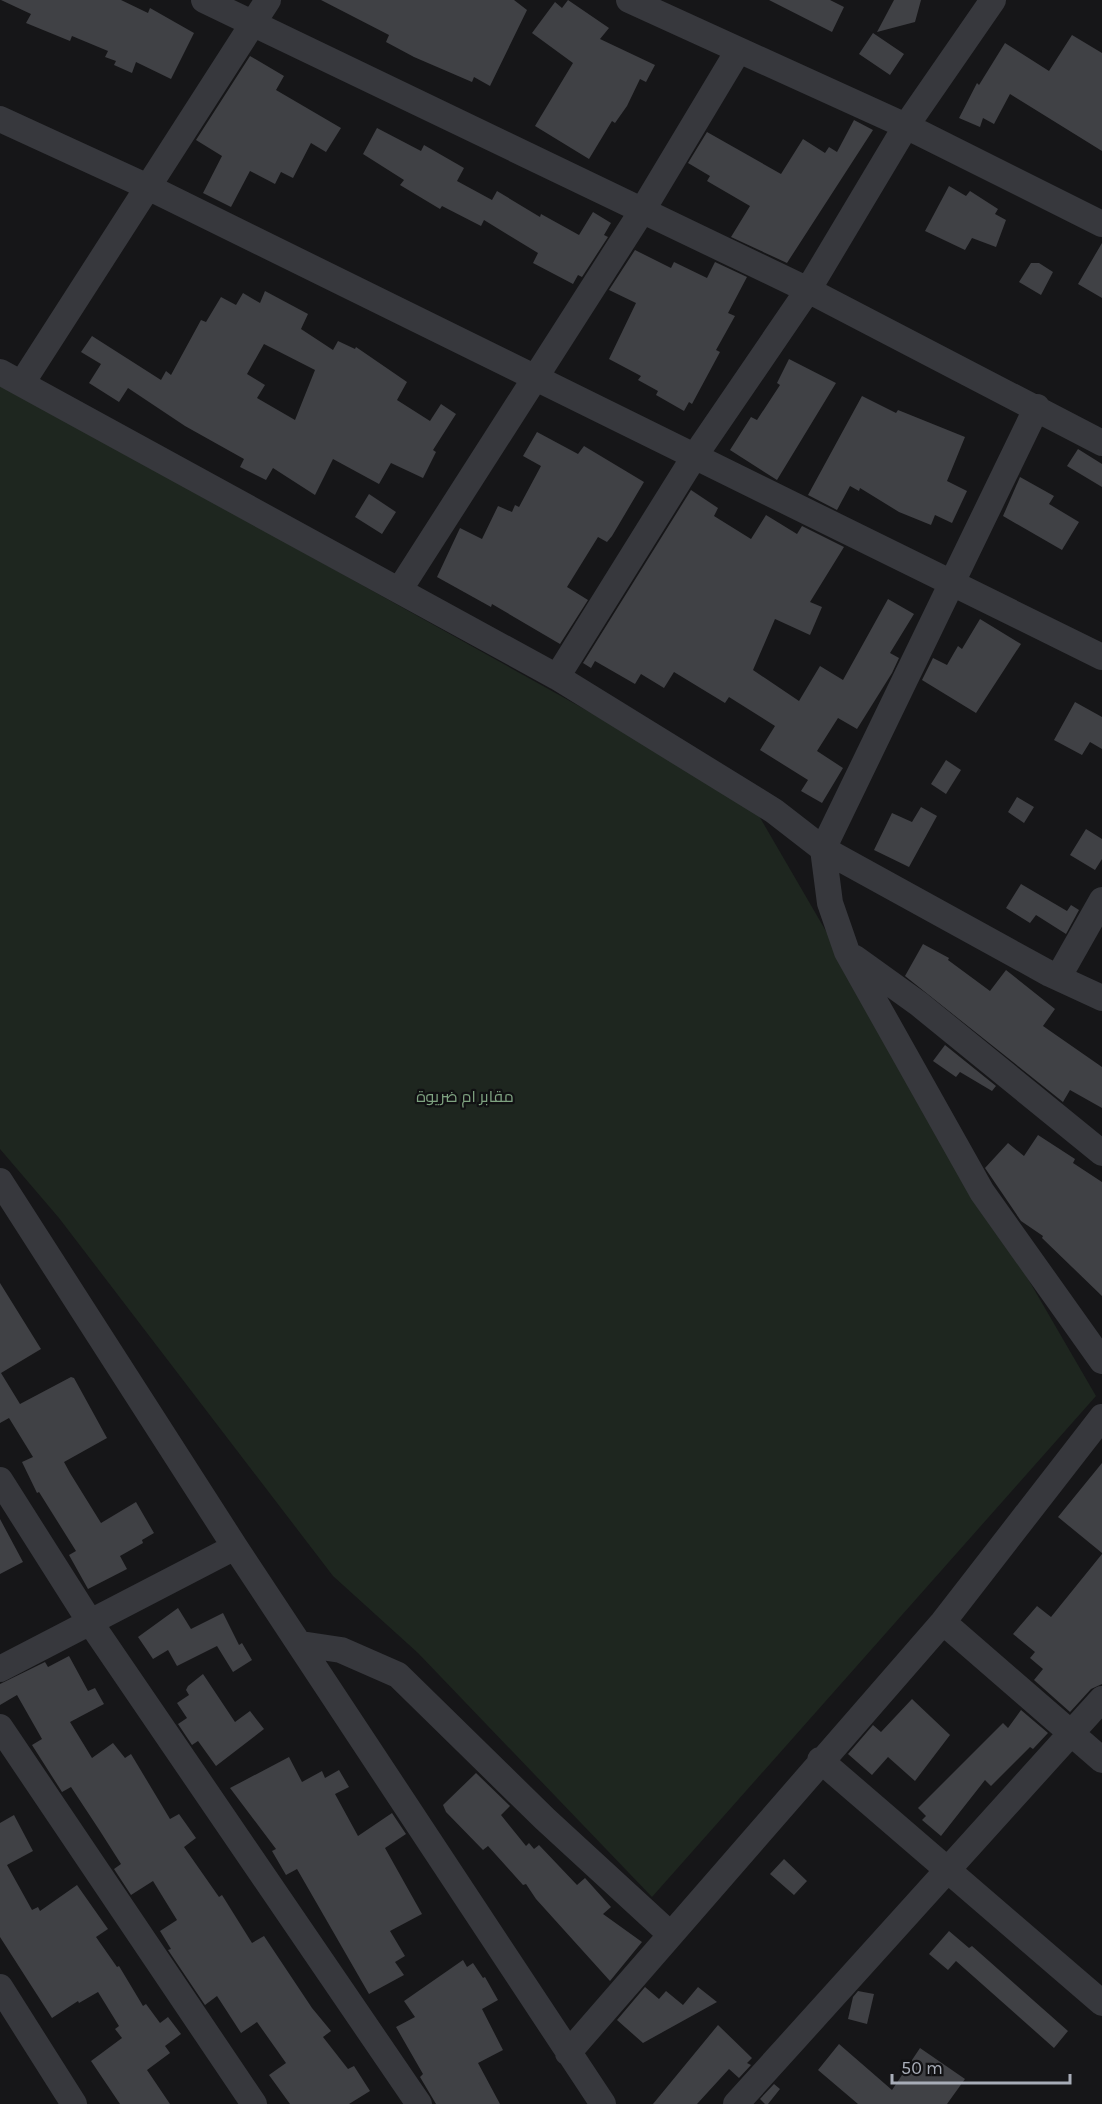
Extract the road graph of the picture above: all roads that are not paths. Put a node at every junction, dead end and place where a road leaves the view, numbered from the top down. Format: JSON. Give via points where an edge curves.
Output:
{"nodes":[{"id":1,"x":204,"y":0,"type":"edge"},
{"id":2,"x":268,"y":0,"type":"edge"},
{"id":3,"x":629,"y":0,"type":"edge"},
{"id":4,"x":993,"y":0,"type":"edge"},
{"id":5,"x":254,"y":24,"type":"junction"},
{"id":6,"x":738,"y":51,"type":"junction"},
{"id":7,"x":0,"y":119,"type":"edge"},
{"id":8,"x":906,"y":126,"type":"junction"},
{"id":9,"x":148,"y":188,"type":"junction"},
{"id":10,"x":642,"y":211,"type":"junction"},
{"id":11,"x":1102,"y":224,"type":"edge"},
{"id":12,"x":808,"y":290,"type":"junction"},
{"id":13,"x":11,"y":378,"type":"edge"},
{"id":14,"x":535,"y":378,"type":"junction"},
{"id":15,"x":1037,"y":407,"type":"junction"},
{"id":16,"x":1102,"y":443,"type":"edge"},
{"id":17,"x":693,"y":457,"type":"junction"},
{"id":18,"x":950,"y":584,"type":"junction"},
{"id":19,"x":400,"y":589,"type":"junction"},
{"id":20,"x":1102,"y":657,"type":"edge"},
{"id":21,"x":557,"y":677,"type":"junction"},
{"id":22,"x":823,"y":849,"type":"junction"},
{"id":23,"x":1102,"y":900,"type":"edge"},
{"id":24,"x":847,"y":952,"type":"junction"},
{"id":25,"x":1059,"y":976,"type":"junction"},
{"id":26,"x":1102,"y":999,"type":"edge"},
{"id":27,"x":1102,"y":1153,"type":"edge"},
{"id":28,"x":0,"y":1181,"type":"edge"},
{"id":29,"x":1102,"y":1361,"type":"edge"},
{"id":30,"x":1102,"y":1417,"type":"edge"},
{"id":31,"x":0,"y":1480,"type":"edge"},
{"id":32,"x":235,"y":1547,"type":"junction"},
{"id":33,"x":90,"y":1622,"type":"junction"},
{"id":34,"x":943,"y":1622,"type":"junction"},
{"id":35,"x":302,"y":1644,"type":"junction"},
{"id":36,"x":0,"y":1669,"type":"edge"},
{"id":37,"x":1102,"y":1699,"type":"edge"},
{"id":38,"x":0,"y":1727,"type":"edge"},
{"id":39,"x":1071,"y":1733,"type":"junction"},
{"id":40,"x":820,"y":1760,"type":"junction"},
{"id":41,"x":1102,"y":1760,"type":"edge"},
{"id":42,"x":949,"y":1869,"type":"junction"},
{"id":43,"x":670,"y":1934,"type":"junction"},
{"id":44,"x":0,"y":1987,"type":"edge"},
{"id":45,"x":1102,"y":2003,"type":"edge"},
{"id":46,"x":568,"y":2053,"type":"junction"},
{"id":47,"x":74,"y":2104,"type":"edge"},
{"id":48,"x":254,"y":2104,"type":"edge"},
{"id":49,"x":419,"y":2104,"type":"edge"},
{"id":50,"x":603,"y":2104,"type":"edge"},
{"id":51,"x":736,"y":2104,"type":"edge"}],
"edges":[{"from":1,"to":5,"type":"street"},
{"from":2,"to":5,"type":"street"},
{"from":3,"to":6,"type":"street"},
{"from":4,"to":8,"type":"street"},
{"from":5,"to":9,"type":"street"},
{"from":5,"to":10,"type":"street"},
{"from":6,"to":8,"type":"street"},
{"from":6,"to":10,"type":"street"},
{"from":7,"to":9,"type":"street"},
{"from":8,"to":11,"type":"street"},
{"from":8,"to":12,"type":"street"},
{"from":9,"to":13,"type":"street"},
{"from":9,"to":14,"type":"street"},
{"from":10,"to":12,"type":"street"},
{"from":10,"to":14,"type":"street"},
{"from":12,"to":15,"type":"street"},
{"from":12,"to":17,"type":"street"},
{"from":13,"to":19,"type":"street"},
{"from":14,"to":17,"type":"street"},
{"from":14,"to":19,"type":"street"},
{"from":15,"to":16,"type":"street"},
{"from":15,"to":18,"type":"street"},
{"from":17,"to":18,"type":"street"},
{"from":17,"to":21,"type":"street"},
{"from":18,"to":20,"type":"street"},
{"from":18,"to":22,"type":"street"},
{"from":19,"to":21,"type":"street"},
{"from":21,"to":22,"type":"street","via":[[774,812]]},
{"from":22,"to":24,"type":"street","via":[[830,903]]},
{"from":22,"to":25,"type":"street"},
{"from":23,"to":25,"type":"street"},
{"from":24,"to":27,"type":"street","via":[[919,1004]]},
{"from":24,"to":29,"type":"street","via":[[982,1192]]},
{"from":25,"to":26,"type":"street"},
{"from":28,"to":32,"type":"street"},
{"from":30,"to":34,"type":"street"},
{"from":31,"to":33,"type":"street"},
{"from":32,"to":33,"type":"street"},
{"from":32,"to":35,"type":"street"},
{"from":33,"to":36,"type":"street"},
{"from":33,"to":49,"type":"street"},
{"from":34,"to":39,"type":"street"},
{"from":34,"to":40,"type":"street"},
{"from":35,"to":43,"type":"street","via":[[341,1650],[398,1675]]},
{"from":35,"to":46,"type":"street"},
{"from":37,"to":39,"type":"street"},
{"from":38,"to":48,"type":"street"},
{"from":39,"to":41,"type":"street"},
{"from":39,"to":42,"type":"street"},
{"from":40,"to":42,"type":"street"},
{"from":40,"to":43,"type":"street"},
{"from":42,"to":45,"type":"street"},
{"from":42,"to":51,"type":"street"},
{"from":43,"to":46,"type":"street"},
{"from":44,"to":47,"type":"street"},
{"from":46,"to":50,"type":"street"}]}
